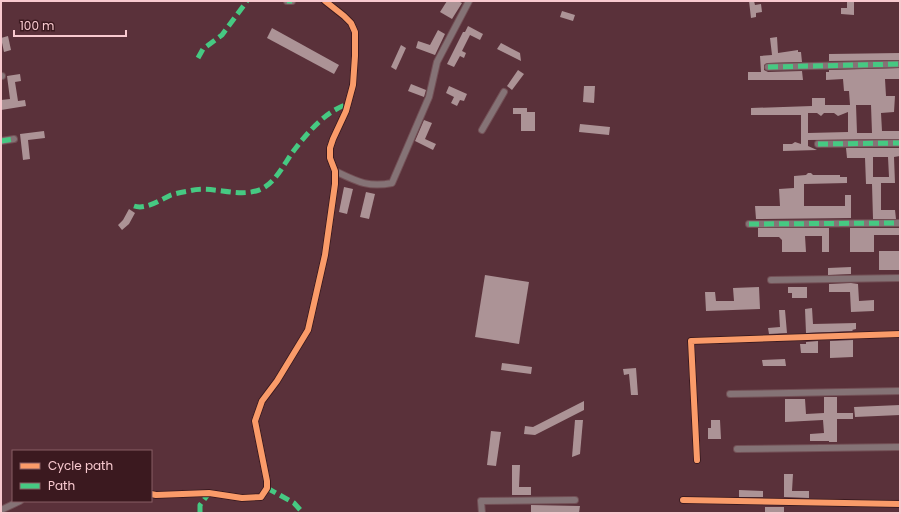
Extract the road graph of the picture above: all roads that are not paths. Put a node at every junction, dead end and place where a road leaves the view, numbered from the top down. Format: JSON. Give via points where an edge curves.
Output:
{"nodes":[{"id":1,"x":287,"y":1,"type":"edge"},
{"id":2,"x":292,"y":1,"type":"edge"},
{"id":3,"x":325,"y":1,"type":"edge"},
{"id":4,"x":469,"y":1,"type":"edge"},
{"id":5,"x":900,"y":64,"type":"edge"},
{"id":6,"x":768,"y":67,"type":"dead end"},
{"id":7,"x":504,"y":92,"type":"dead end"},
{"id":8,"x":482,"y":130,"type":"dead end"},
{"id":9,"x":14,"y":139,"type":"dead end"},
{"id":10,"x":1,"y":141,"type":"edge"},
{"id":11,"x":900,"y":143,"type":"edge"},
{"id":12,"x":818,"y":144,"type":"dead end"},
{"id":13,"x":335,"y":171,"type":"junction"},
{"id":14,"x":900,"y":223,"type":"edge"},
{"id":15,"x":749,"y":224,"type":"dead end"},
{"id":16,"x":900,"y":278,"type":"edge"},
{"id":17,"x":772,"y":280,"type":"dead end"},
{"id":18,"x":900,"y":334,"type":"edge"},
{"id":19,"x":900,"y":391,"type":"edge"},
{"id":20,"x":730,"y":394,"type":"dead end"},
{"id":21,"x":900,"y":447,"type":"edge"},
{"id":22,"x":737,"y":449,"type":"dead end"},
{"id":23,"x":697,"y":460,"type":"dead end"},
{"id":24,"x":152,"y":494,"type":"edge"},
{"id":25,"x":575,"y":500,"type":"dead end"},
{"id":26,"x":682,"y":500,"type":"dead end"},
{"id":27,"x":18,"y":502,"type":"edge"},
{"id":28,"x":900,"y":504,"type":"edge"},
{"id":29,"x":1,"y":510,"type":"edge"},
{"id":30,"x":482,"y":513,"type":"edge"}],
"edges":[{"from":1,"to":2,"type":"street"},
{"from":3,"to":13,"type":"street","via":[[351,23],[355,32],[353,85],[346,111],[330,148],[330,158]]},
{"from":4,"to":13,"type":"street","via":[[437,62],[429,97],[392,183],[360,183]]},
{"from":5,"to":6,"type":"street"},
{"from":7,"to":8,"type":"street"},
{"from":9,"to":10,"type":"street"},
{"from":11,"to":12,"type":"street"},
{"from":13,"to":24,"type":"street","via":[[325,255],[308,330],[262,401],[256,421],[267,480],[264,493],[261,497],[242,498],[209,493]]},
{"from":14,"to":15,"type":"street"},
{"from":16,"to":17,"type":"street"},
{"from":18,"to":23,"type":"street","via":[[691,341]]},
{"from":19,"to":20,"type":"street"},
{"from":21,"to":22,"type":"street"},
{"from":25,"to":30,"type":"street","via":[[481,501]]},
{"from":26,"to":28,"type":"street"},
{"from":27,"to":29,"type":"street"}]}
